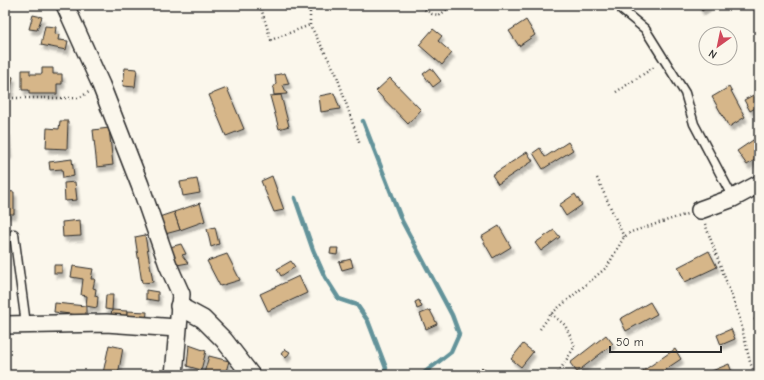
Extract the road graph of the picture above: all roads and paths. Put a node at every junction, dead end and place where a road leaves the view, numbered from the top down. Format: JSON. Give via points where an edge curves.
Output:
{"nodes":[{"id":1,"x":64,"y":5,"type":"edge"},
{"id":2,"x":260,"y":5,"type":"edge"},
{"id":3,"x":314,"y":5,"type":"edge"},
{"id":4,"x":418,"y":5,"type":"edge"},
{"id":5,"x":452,"y":5,"type":"edge"},
{"id":6,"x":622,"y":10,"type":"dead end"},
{"id":7,"x":310,"y":25,"type":"junction"},
{"id":8,"x":665,"y":60,"type":"junction"},
{"id":9,"x":101,"y":85,"type":"junction"},
{"id":10,"x":616,"y":92,"type":"dead end"},
{"id":11,"x":5,"y":98,"type":"edge"},
{"id":12,"x":360,"y":145,"type":"dead end"},
{"id":13,"x":598,"y":178,"type":"dead end"},
{"id":14,"x":759,"y":184,"type":"edge"},
{"id":15,"x":733,"y":198,"type":"junction"},
{"id":16,"x":700,"y":210,"type":"junction"},
{"id":17,"x":14,"y":234,"type":"dead end"},
{"id":18,"x":624,"y":237,"type":"junction"},
{"id":19,"x":179,"y":306,"type":"junction"},
{"id":20,"x":551,"y":314,"type":"junction"},
{"id":21,"x":26,"y":324,"type":"junction"},
{"id":22,"x":5,"y":325,"type":"edge"},
{"id":23,"x":177,"y":328,"type":"junction"},
{"id":24,"x":540,"y":329,"type":"dead end"},
{"id":25,"x":174,"y":375,"type":"edge"},
{"id":26,"x":251,"y":375,"type":"edge"},
{"id":27,"x":557,"y":375,"type":"edge"},
{"id":28,"x":755,"y":375,"type":"edge"}],
"edges":[{"from":1,"to":9,"type":"street"},
{"from":2,"to":7,"type":"path","via":[[271,40]]},
{"from":3,"to":7,"type":"path","via":[[310,12]]},
{"from":4,"to":5,"type":"path","via":[[432,14],[440,15]]},
{"from":6,"to":8,"type":"lane","via":[[645,29]]},
{"from":7,"to":12,"type":"path","via":[[336,73]]},
{"from":8,"to":10,"type":"path"},
{"from":8,"to":15,"type":"lane","via":[[685,93],[694,124]]},
{"from":9,"to":11,"type":"path","via":[[79,98]]},
{"from":9,"to":19,"type":"street","via":[[181,294]]},
{"from":13,"to":18,"type":"path"},
{"from":14,"to":15,"type":"street"},
{"from":15,"to":16,"type":"street"},
{"from":16,"to":18,"type":"path","via":[[631,232]]},
{"from":16,"to":28,"type":"path","via":[[739,316]]},
{"from":17,"to":21,"type":"lane"},
{"from":18,"to":20,"type":"path","via":[[607,267]]},
{"from":19,"to":23,"type":"street"},
{"from":19,"to":26,"type":"street","via":[[203,319],[224,340]]},
{"from":20,"to":24,"type":"path"},
{"from":20,"to":27,"type":"path","via":[[565,325],[575,346]]},
{"from":21,"to":22,"type":"street"},
{"from":21,"to":23,"type":"street","via":[[106,323]]},
{"from":23,"to":25,"type":"street"}]}
